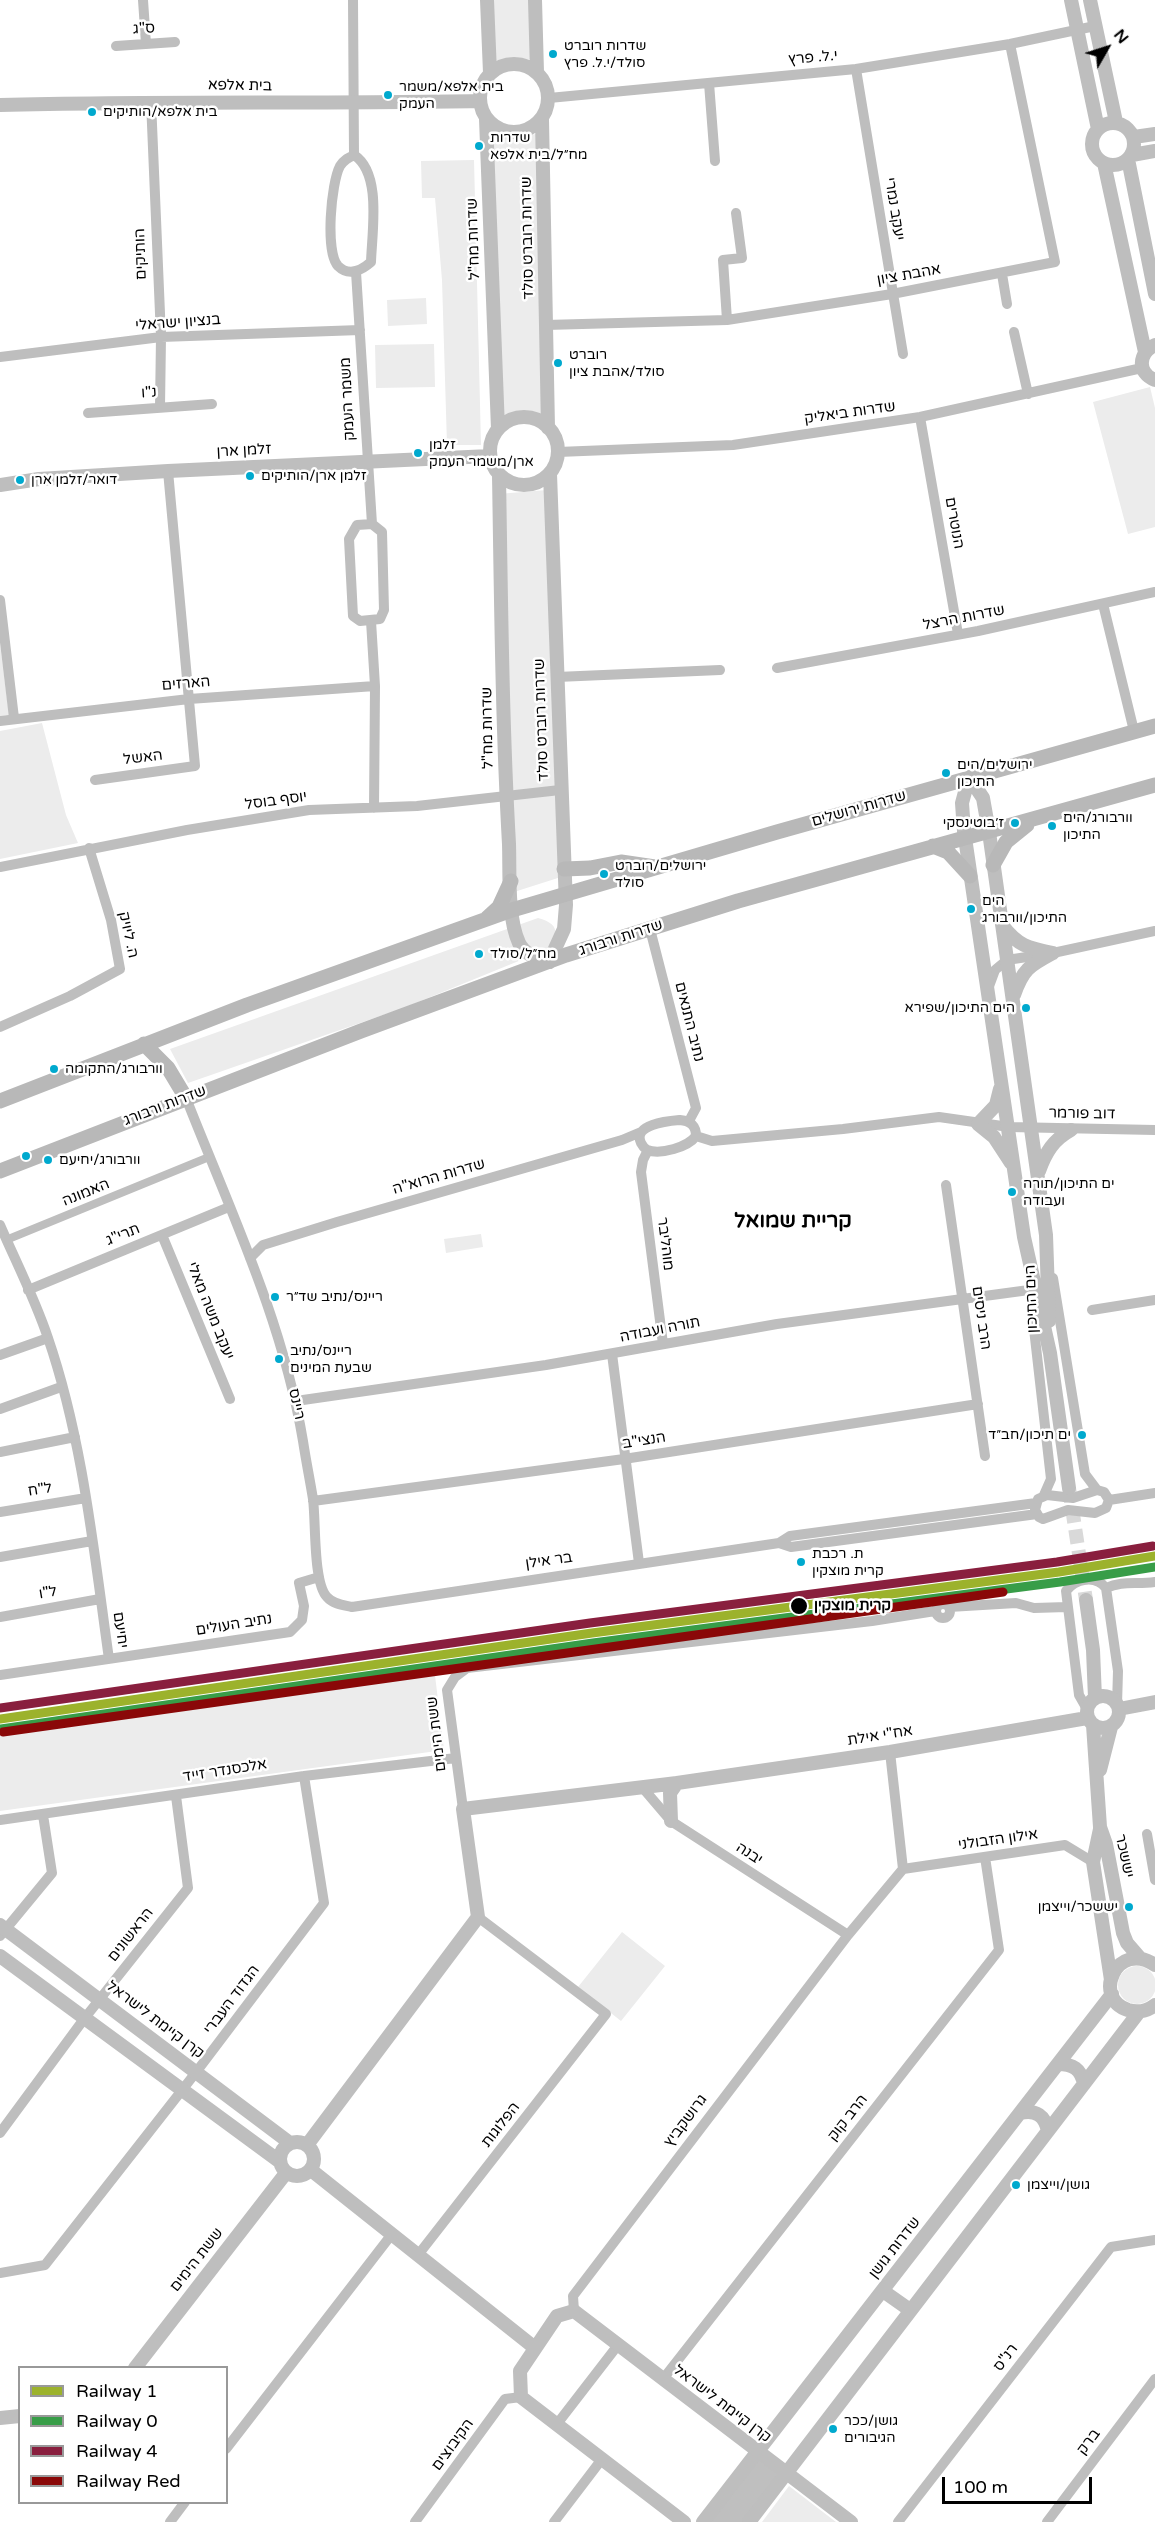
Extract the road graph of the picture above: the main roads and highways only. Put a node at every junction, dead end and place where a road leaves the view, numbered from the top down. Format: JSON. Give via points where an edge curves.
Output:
{"nodes":[{"id":1,"x":1155,"y":726,"type":"edge"},
{"id":2,"x":1155,"y":785,"type":"edge"},
{"id":3,"x":1040,"y":817,"type":"junction"},
{"id":4,"x":933,"y":846,"type":"junction"},
{"id":5,"x":993,"y":865,"type":"road end"},
{"id":6,"x":658,"y":868,"type":"junction"},
{"id":7,"x":564,"y":869,"type":"road end"},
{"id":8,"x":970,"y":876,"type":"road end"},
{"id":9,"x":511,"y":880,"type":"road end"},
{"id":10,"x":484,"y":921,"type":"junction"},
{"id":11,"x":144,"y":1044,"type":"junction"},
{"id":12,"x":186,"y":1098,"type":"junction"},
{"id":13,"x":0,"y":1101,"type":"edge"},
{"id":14,"x":0,"y":1171,"type":"edge"}],
"edges":[{"from":1,"to":6,"type":"main road","name":"שדרות ירושלים"},
{"from":2,"to":3,"type":"main road","name":"שדרות ורבורג"},
{"from":3,"to":4,"type":"main road","name":"שדרות ורבורג"},
{"from":3,"to":5,"type":"main road","via":[[1016,832]]},
{"from":4,"to":8,"type":"main road","via":[[948,852]]},
{"from":4,"to":12,"type":"main road","name":"שדרות ורבורג","via":[[738,901],[549,962]]},
{"from":6,"to":7,"type":"main road","via":[[621,862]]},
{"from":6,"to":10,"type":"main road","name":"שדרות ירושלים"},
{"from":9,"to":10,"type":"main road","via":[[499,907]]},
{"from":10,"to":11,"type":"main road"},
{"from":11,"to":12,"type":"main road","name":"ריינס","via":[[168,1068]]},
{"from":11,"to":13,"type":"main road"},
{"from":12,"to":14,"type":"main road","name":"שדרות ורבורג"}]}
